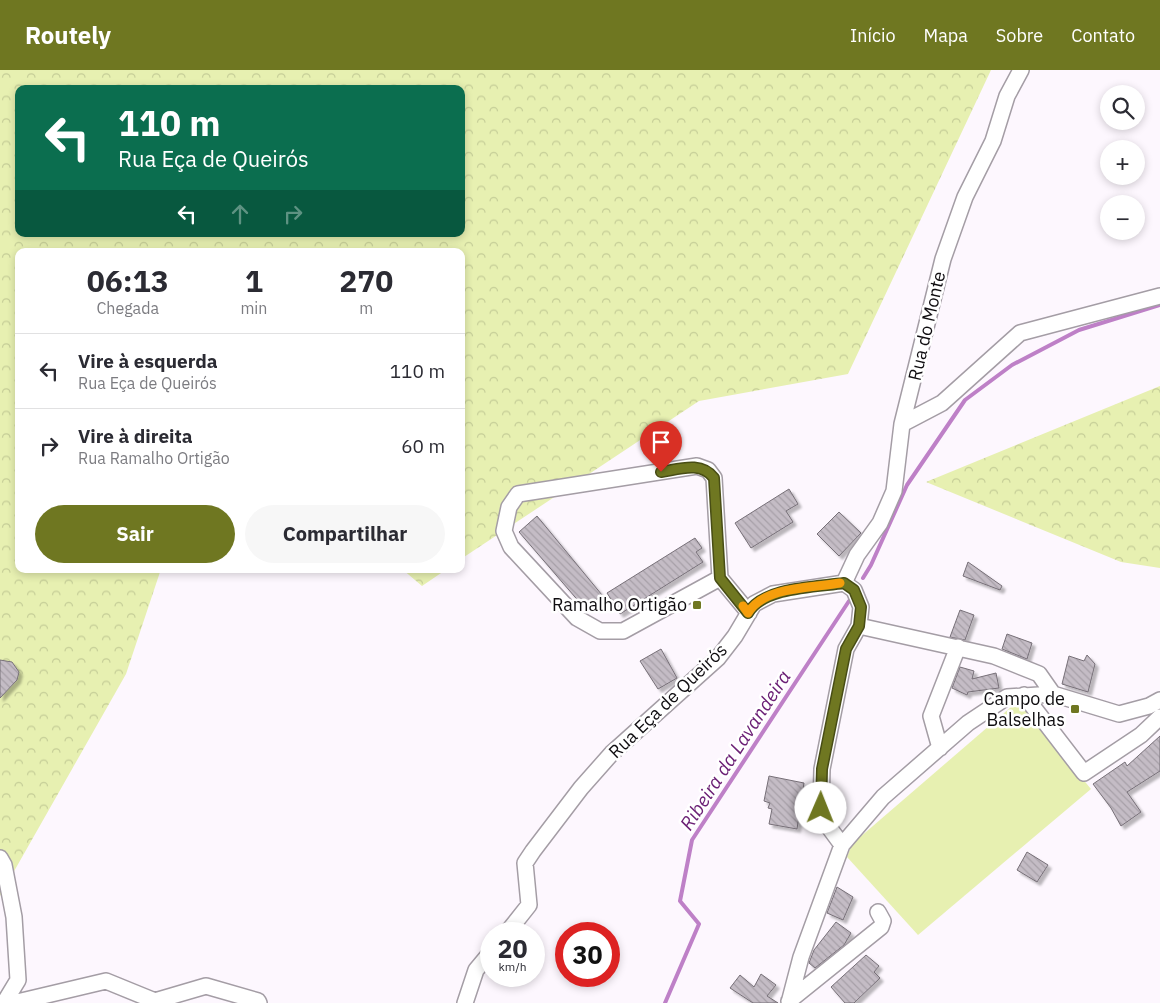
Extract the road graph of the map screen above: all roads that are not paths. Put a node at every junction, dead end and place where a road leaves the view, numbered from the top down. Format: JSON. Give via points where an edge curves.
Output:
{"nodes":[{"id":1,"x":1021,"y":70,"type":"edge"},
{"id":2,"x":1160,"y":296,"type":"edge"},
{"id":3,"x":902,"y":424,"type":"junction"},
{"id":4,"x":720,"y":578,"type":"junction"},
{"id":5,"x":844,"y":583,"type":"junction"},
{"id":6,"x":748,"y":613,"type":"junction"},
{"id":7,"x":859,"y":626,"type":"junction"},
{"id":8,"x":958,"y":647,"type":"junction"},
{"id":9,"x":1053,"y":694,"type":"junction"},
{"id":10,"x":1024,"y":695,"type":"junction"},
{"id":11,"x":1160,"y":700,"type":"edge"},
{"id":12,"x":1160,"y":718,"type":"edge"},
{"id":13,"x":940,"y":748,"type":"junction"},
{"id":14,"x":842,"y":845,"type":"junction"},
{"id":15,"x":0,"y":858,"type":"edge"},
{"id":16,"x":878,"y":912,"type":"dead end"},
{"id":17,"x":516,"y":922,"type":"edge"},
{"id":18,"x":480,"y":965,"type":"edge"},
{"id":19,"x":788,"y":1001,"type":"edge"},
{"id":20,"x":467,"y":1002,"type":"edge"},
{"id":21,"x":4,"y":1003,"type":"edge"},
{"id":22,"x":13,"y":1003,"type":"edge"},
{"id":23,"x":259,"y":1003,"type":"edge"}],
"edges":[{"from":1,"to":3,"type":"street","name":"Rua do Monte","via":[[1007,96],[993,141],[964,197],[943,258]]},
{"from":2,"to":3,"type":"street","via":[[1020,333],[942,403]]},
{"from":3,"to":5,"type":"street","name":"Rua do Monte","via":[[894,491],[880,523],[857,555]]},
{"from":4,"to":4,"type":"street","via":[[714,478],[708,470],[697,466],[518,494],[508,507],[504,531],[511,547],[577,618],[600,631],[623,631]]},
{"from":4,"to":6,"type":"street"},
{"from":5,"to":6,"type":"street","name":"Rua Eça de Queirós","via":[[773,594],[754,604]]},
{"from":5,"to":7,"type":"street","via":[[854,590],[861,607]]},
{"from":6,"to":17,"type":"street","name":"Rua Eça de Queirós","via":[[718,658],[612,753],[551,827],[525,864],[529,905]]},
{"from":7,"to":8,"type":"street"},
{"from":7,"to":14,"type":"street","via":[[846,649],[822,769],[821,808],[828,826]]},
{"from":8,"to":9,"type":"street","via":[[994,656],[1039,674]]},
{"from":8,"to":13,"type":"street","via":[[930,716]]},
{"from":9,"to":10,"type":"street"},
{"from":9,"to":11,"type":"street","via":[[1119,714]]},
{"from":10,"to":12,"type":"street","via":[[1084,773],[1142,735]]},
{"from":10,"to":13,"type":"street","via":[[1007,697],[993,705]]},
{"from":13,"to":14,"type":"street","via":[[883,797]]},
{"from":14,"to":19,"type":"street"},
{"from":15,"to":21,"type":"street","via":[[14,917],[18,980]]},
{"from":16,"to":19,"type":"street","via":[[884,922],[881,927]]},
{"from":18,"to":20,"type":"street"},
{"from":22,"to":23,"type":"street","via":[[106,981],[155,1001],[206,986]]}]}
